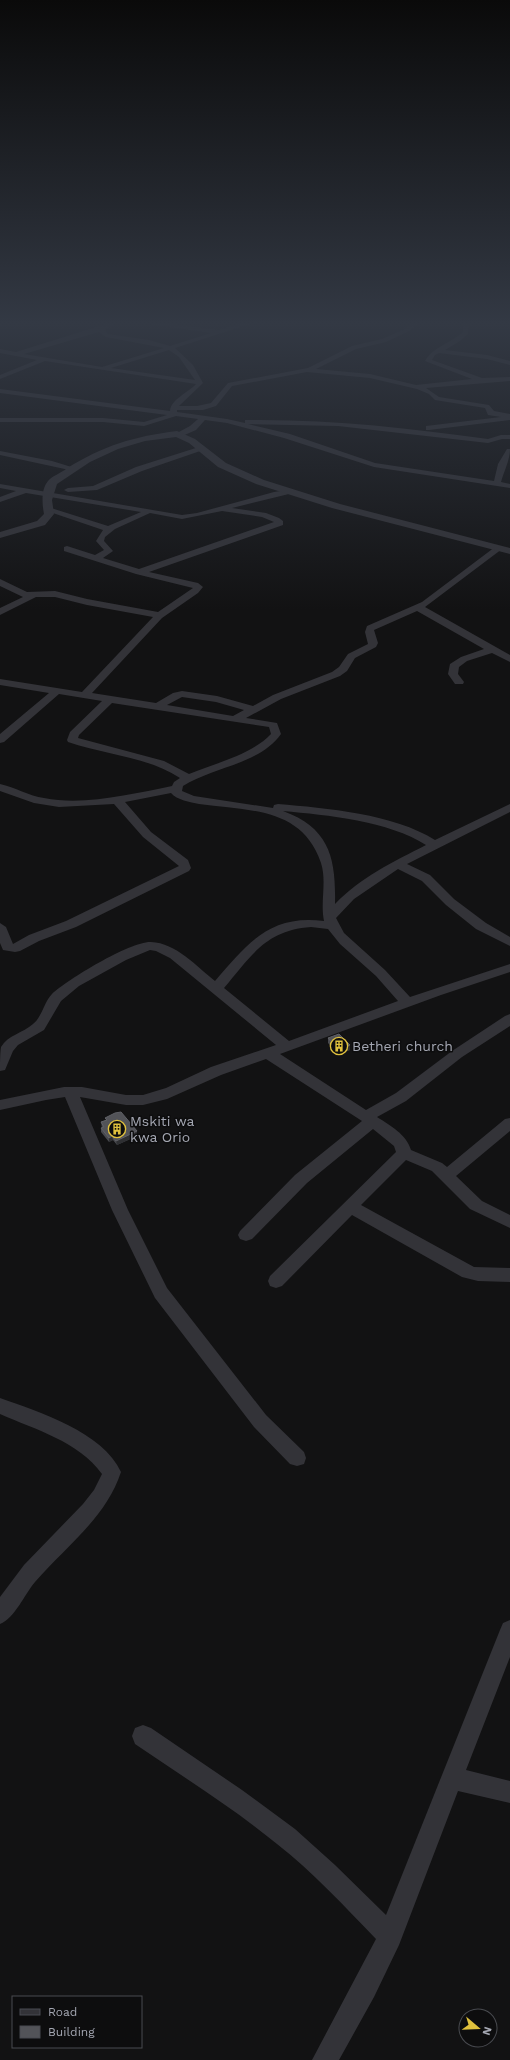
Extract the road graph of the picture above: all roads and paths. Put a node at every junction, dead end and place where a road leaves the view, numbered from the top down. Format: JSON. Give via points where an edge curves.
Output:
{"nodes":[{"id":1,"x":163,"y":417,"type":"edge"},
{"id":2,"x":193,"y":417,"type":"edge"},
{"id":3,"x":509,"y":417,"type":"edge"},
{"id":4,"x":202,"y":419,"type":"junction"},
{"id":5,"x":0,"y":420,"type":"edge"},
{"id":6,"x":231,"y":422,"type":"junction"},
{"id":7,"x":408,"y":430,"type":"junction"},
{"id":8,"x":180,"y":435,"type":"junction"},
{"id":9,"x":510,"y":437,"type":"edge"},
{"id":10,"x":202,"y":449,"type":"junction"},
{"id":11,"x":510,"y":451,"type":"edge"},
{"id":12,"x":0,"y":453,"type":"edge"},
{"id":13,"x":17,"y":457,"type":"junction"},
{"id":14,"x":3,"y":462,"type":"dead end"},
{"id":15,"x":74,"y":469,"type":"junction"},
{"id":16,"x":496,"y":484,"type":"junction"},
{"id":17,"x":0,"y":486,"type":"edge"},
{"id":18,"x":510,"y":486,"type":"edge"},
{"id":19,"x":23,"y":491,"type":"junction"},
{"id":20,"x":290,"y":491,"type":"junction"},
{"id":21,"x":48,"y":492,"type":"junction"},
{"id":22,"x":0,"y":500,"type":"edge"},
{"id":23,"x":219,"y":509,"type":"junction"},
{"id":24,"x":48,"y":510,"type":"junction"},
{"id":25,"x":149,"y":511,"type":"junction"},
{"id":26,"x":109,"y":529,"type":"junction"},
{"id":27,"x":0,"y":535,"type":"edge"},
{"id":28,"x":67,"y":549,"type":"dead end"},
{"id":29,"x":498,"y":549,"type":"junction"},
{"id":30,"x":510,"y":551,"type":"edge"},
{"id":31,"x":96,"y":558,"type":"junction"},
{"id":32,"x":139,"y":572,"type":"junction"},
{"id":33,"x":0,"y":582,"type":"edge"},
{"id":34,"x":32,"y":596,"type":"junction"},
{"id":35,"x":419,"y":608,"type":"junction"},
{"id":36,"x":0,"y":612,"type":"edge"},
{"id":37,"x":159,"y":616,"type":"junction"},
{"id":38,"x":493,"y":649,"type":"junction"},
{"id":39,"x":510,"y":659,"type":"edge"},
{"id":40,"x":0,"y":682,"type":"edge"},
{"id":41,"x":459,"y":682,"type":"dead end"},
{"id":42,"x":58,"y":690,"type":"junction"},
{"id":43,"x":86,"y":694,"type":"junction"},
{"id":44,"x":110,"y":699,"type":"junction"},
{"id":45,"x":157,"y":707,"type":"junction"},
{"id":46,"x":253,"y":708,"type":"junction"},
{"id":47,"x":233,"y":720,"type":"junction"},
{"id":48,"x":0,"y":740,"type":"edge"},
{"id":49,"x":188,"y":778,"type":"junction"},
{"id":50,"x":0,"y":787,"type":"edge"},
{"id":51,"x":176,"y":789,"type":"junction"},
{"id":52,"x":117,"y":799,"type":"junction"},
{"id":53,"x":510,"y":807,"type":"edge"},
{"id":54,"x":254,"y":808,"type":"junction"},
{"id":55,"x":434,"y":845,"type":"junction"},
{"id":56,"x":397,"y":864,"type":"junction"},
{"id":57,"x":332,"y":921,"type":"junction"},
{"id":58,"x":0,"y":927,"type":"edge"},
{"id":59,"x":510,"y":942,"type":"edge"},
{"id":60,"x":510,"y":968,"type":"edge"},
{"id":61,"x":216,"y":988,"type":"junction"},
{"id":62,"x":406,"y":1001,"type":"junction"},
{"id":63,"x":510,"y":1019,"type":"edge"},
{"id":64,"x":287,"y":1047,"type":"junction"},
{"id":65,"x":269,"y":1054,"type":"junction"},
{"id":66,"x":0,"y":1066,"type":"edge"},
{"id":67,"x":70,"y":1092,"type":"junction"},
{"id":68,"x":0,"y":1105,"type":"edge"},
{"id":69,"x":369,"y":1119,"type":"junction"},
{"id":70,"x":510,"y":1123,"type":"edge"},
{"id":71,"x":404,"y":1153,"type":"junction"},
{"id":72,"x":446,"y":1176,"type":"junction"},
{"id":73,"x":349,"y":1206,"type":"junction"},
{"id":74,"x":510,"y":1222,"type":"edge"},
{"id":75,"x":246,"y":1235,"type":"dead end"},
{"id":76,"x":510,"y":1275,"type":"edge"},
{"id":77,"x":276,"y":1280,"type":"dead end"},
{"id":78,"x":0,"y":1406,"type":"edge"},
{"id":79,"x":297,"y":1458,"type":"dead end"},
{"id":80,"x":0,"y":1614,"type":"edge"},
{"id":81,"x":510,"y":1630,"type":"edge"},
{"id":82,"x":143,"y":1736,"type":"dead end"},
{"id":83,"x":452,"y":1778,"type":"junction"},
{"id":84,"x":510,"y":1792,"type":"edge"},
{"id":85,"x":390,"y":1936,"type":"junction"},
{"id":86,"x":325,"y":2060,"type":"edge"}],
"edges":[{"from":1,"to":5,"type":"street","via":[[144,424],[103,420]]},
{"from":2,"to":4,"type":"street"},
{"from":3,"to":7,"type":"street"},
{"from":4,"to":6,"type":"street"},
{"from":4,"to":8,"type":"street"},
{"from":6,"to":7,"type":"street","via":[[308,422]]},
{"from":6,"to":16,"type":"street","via":[[287,436],[374,465]]},
{"from":7,"to":9,"type":"street","via":[[488,440]]},
{"from":8,"to":10,"type":"street"},
{"from":8,"to":15,"type":"street","via":[[144,438],[123,444]]},
{"from":10,"to":20,"type":"street","via":[[236,472]]},
{"from":10,"to":21,"type":"street","via":[[94,488]]},
{"from":11,"to":16,"type":"street","via":[[502,464]]},
{"from":12,"to":13,"type":"street"},
{"from":13,"to":14,"type":"street"},
{"from":13,"to":15,"type":"street"},
{"from":15,"to":21,"type":"street","via":[[54,480]]},
{"from":16,"to":18,"type":"street"},
{"from":17,"to":19,"type":"street"},
{"from":19,"to":21,"type":"street"},
{"from":19,"to":22,"type":"street"},
{"from":20,"to":23,"type":"street"},
{"from":20,"to":29,"type":"street","via":[[336,506]]},
{"from":21,"to":24,"type":"street"},
{"from":21,"to":25,"type":"street"},
{"from":23,"to":25,"type":"street","via":[[184,517]]},
{"from":23,"to":32,"type":"street","via":[[264,515],[278,520],[280,524]]},
{"from":24,"to":26,"type":"street"},
{"from":24,"to":27,"type":"street","via":[[48,516],[41,523]]},
{"from":25,"to":26,"type":"street"},
{"from":26,"to":31,"type":"street","via":[[99,538],[109,551]]},
{"from":28,"to":31,"type":"street"},
{"from":29,"to":30,"type":"street"},
{"from":29,"to":35,"type":"street","via":[[438,597]]},
{"from":31,"to":32,"type":"street"},
{"from":32,"to":37,"type":"street","via":[[198,587],[196,591]]},
{"from":33,"to":34,"type":"street","via":[[22,594]]},
{"from":34,"to":36,"type":"street"},
{"from":34,"to":37,"type":"street","via":[[55,594]]},
{"from":35,"to":38,"type":"street"},
{"from":35,"to":46,"type":"street","via":[[370,628],[373,645],[351,656],[340,672]]},
{"from":37,"to":43,"type":"street"},
{"from":38,"to":39,"type":"street"},
{"from":38,"to":41,"type":"street","via":[[464,659],[454,666],[452,674]]},
{"from":40,"to":42,"type":"street"},
{"from":42,"to":43,"type":"street"},
{"from":42,"to":48,"type":"street"},
{"from":43,"to":44,"type":"street"},
{"from":44,"to":45,"type":"street"},
{"from":44,"to":49,"type":"street","via":[[74,734],[72,740],[108,751],[155,760],[172,766]]},
{"from":45,"to":46,"type":"street","via":[[182,694]]},
{"from":45,"to":47,"type":"street"},
{"from":46,"to":47,"type":"street"},
{"from":47,"to":49,"type":"street","via":[[273,726],[276,734],[270,742],[255,751]]},
{"from":49,"to":51,"type":"street","via":[[178,784]]},
{"from":50,"to":52,"type":"street","via":[[48,803]]},
{"from":51,"to":52,"type":"street"},
{"from":51,"to":54,"type":"street","via":[[178,794],[192,799]]},
{"from":52,"to":58,"type":"street","via":[[134,824],[184,863],[185,868],[71,924],[15,948],[8,948]]},
{"from":53,"to":55,"type":"street"},
{"from":54,"to":55,"type":"street","via":[[270,806],[304,809],[391,825],[413,833]]},
{"from":54,"to":57,"type":"street","via":[[288,815],[301,823],[318,841],[329,866]]},
{"from":55,"to":56,"type":"street"},
{"from":56,"to":57,"type":"street","via":[[350,896]]},
{"from":56,"to":59,"type":"street","via":[[426,878],[450,902],[481,926]]},
{"from":57,"to":61,"type":"street","via":[[276,928],[265,935]]},
{"from":57,"to":62,"type":"street","via":[[344,940],[385,977]]},
{"from":60,"to":62,"type":"street"},
{"from":61,"to":64,"type":"street"},
{"from":61,"to":66,"type":"street","via":[[175,955],[159,947],[143,948],[65,988],[56,998],[39,1028],[21,1036],[7,1049]]},
{"from":62,"to":64,"type":"street"},
{"from":63,"to":69,"type":"street","via":[[457,1054]]},
{"from":64,"to":65,"type":"street"},
{"from":65,"to":67,"type":"street","via":[[202,1076],[142,1100]]},
{"from":65,"to":69,"type":"street"},
{"from":67,"to":68,"type":"street","via":[[44,1094]]},
{"from":67,"to":79,"type":"street","via":[[120,1210],[161,1293],[260,1421]]},
{"from":69,"to":71,"type":"street","via":[[401,1143]]},
{"from":69,"to":75,"type":"street","via":[[301,1179]]},
{"from":70,"to":72,"type":"street"},
{"from":71,"to":72,"type":"street","via":[[430,1163]]},
{"from":71,"to":73,"type":"street"},
{"from":72,"to":74,"type":"street","via":[[476,1205]]},
{"from":73,"to":76,"type":"street","via":[[468,1272],[479,1275]]},
{"from":73,"to":77,"type":"street"},
{"from":78,"to":80,"type":"street","via":[[60,1432],[89,1448],[106,1462],[112,1472],[107,1487],[94,1505],[30,1574]]},
{"from":81,"to":83,"type":"street"},
{"from":82,"to":85,"type":"street","via":[[245,1804],[287,1837],[332,1877]]},
{"from":83,"to":84,"type":"street"},
{"from":83,"to":85,"type":"street"},
{"from":85,"to":86,"type":"street"}]}
